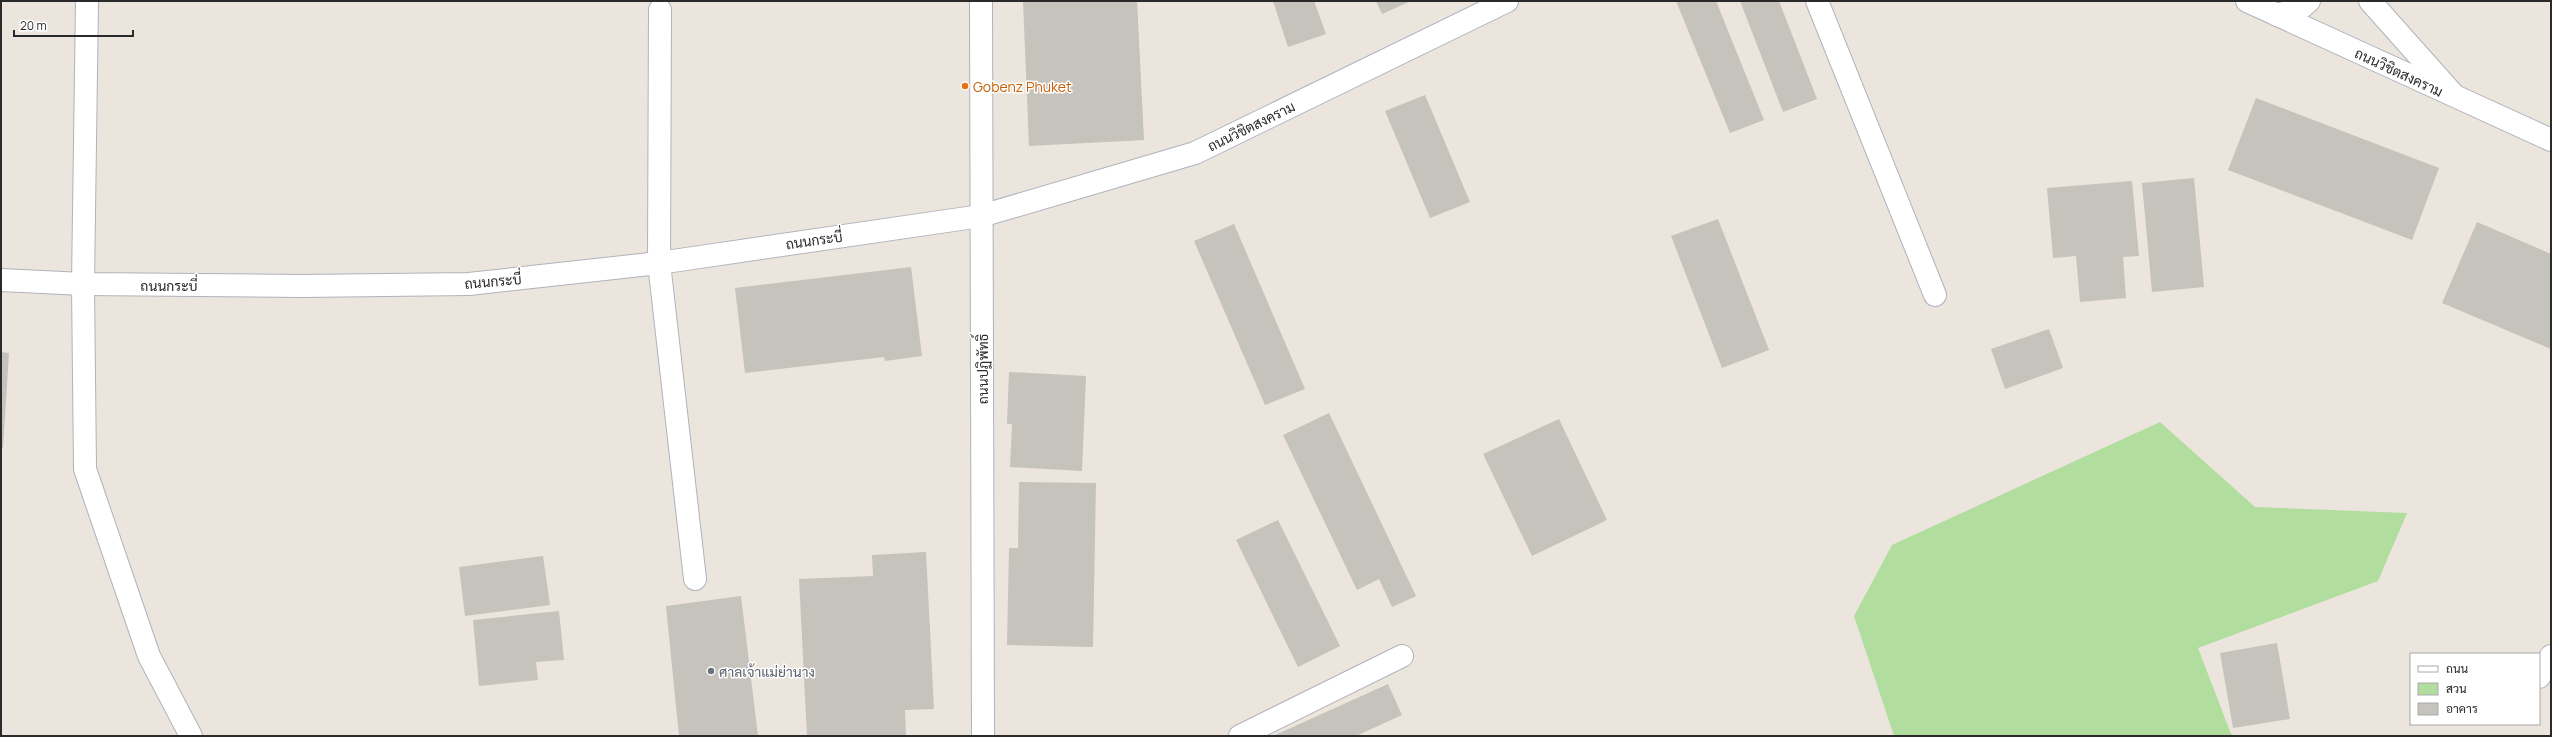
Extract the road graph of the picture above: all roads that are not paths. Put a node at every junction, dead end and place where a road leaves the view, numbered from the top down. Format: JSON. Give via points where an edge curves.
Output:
{"nodes":[{"id":1,"x":87,"y":1,"type":"edge"},
{"id":2,"x":981,"y":1,"type":"edge"},
{"id":3,"x":1508,"y":1,"type":"edge"},
{"id":4,"x":1817,"y":1,"type":"edge"},
{"id":5,"x":2247,"y":1,"type":"edge"},
{"id":6,"x":2309,"y":1,"type":"edge"},
{"id":7,"x":2370,"y":1,"type":"edge"},
{"id":8,"x":660,"y":10,"type":"dead end"},
{"id":9,"x":2277,"y":15,"type":"junction"},
{"id":10,"x":2457,"y":99,"type":"junction"},
{"id":11,"x":2551,"y":140,"type":"edge"},
{"id":12,"x":981,"y":216,"type":"junction"},
{"id":13,"x":659,"y":263,"type":"junction"},
{"id":14,"x":1,"y":280,"type":"edge"},
{"id":15,"x":83,"y":284,"type":"junction"},
{"id":16,"x":1935,"y":295,"type":"dead end"},
{"id":17,"x":695,"y":579,"type":"dead end"},
{"id":18,"x":1402,"y":656,"type":"dead end"},
{"id":19,"x":2551,"y":656,"type":"edge"},
{"id":20,"x":2540,"y":676,"type":"edge"},
{"id":21,"x":191,"y":736,"type":"edge"},
{"id":22,"x":983,"y":736,"type":"edge"},
{"id":23,"x":1240,"y":736,"type":"edge"}],
"edges":[{"from":1,"to":15,"type":"street"},
{"from":2,"to":12,"type":"street","name":"ถนนปฏิพัทธิ์"},
{"from":3,"to":12,"type":"street","name":"ถนนวิชิตสงคราม","via":[[1195,153]]},
{"from":4,"to":16,"type":"street"},
{"from":5,"to":9,"type":"street","name":"ถนนวิชิตสงคราม"},
{"from":6,"to":9,"type":"street","via":[[2301,8]]},
{"from":7,"to":10,"type":"street"},
{"from":8,"to":13,"type":"street"},
{"from":9,"to":10,"type":"street","name":"ถนนวิชิตสงคราม"},
{"from":10,"to":11,"type":"street","name":"ถนนวิชิตสงคราม"},
{"from":12,"to":13,"type":"street","name":"ถนนกระบี่"},
{"from":12,"to":22,"type":"street","name":"ถนนปฏิพัทธิ์"},
{"from":13,"to":15,"type":"street","name":"ถนนกระบี่","via":[[469,284]]},
{"from":13,"to":17,"type":"street"},
{"from":14,"to":15,"type":"street","name":"ถนนกระบี่"},
{"from":15,"to":21,"type":"street","via":[[85,469],[149,656]]},
{"from":18,"to":23,"type":"street"},
{"from":19,"to":20,"type":"street"}]}
